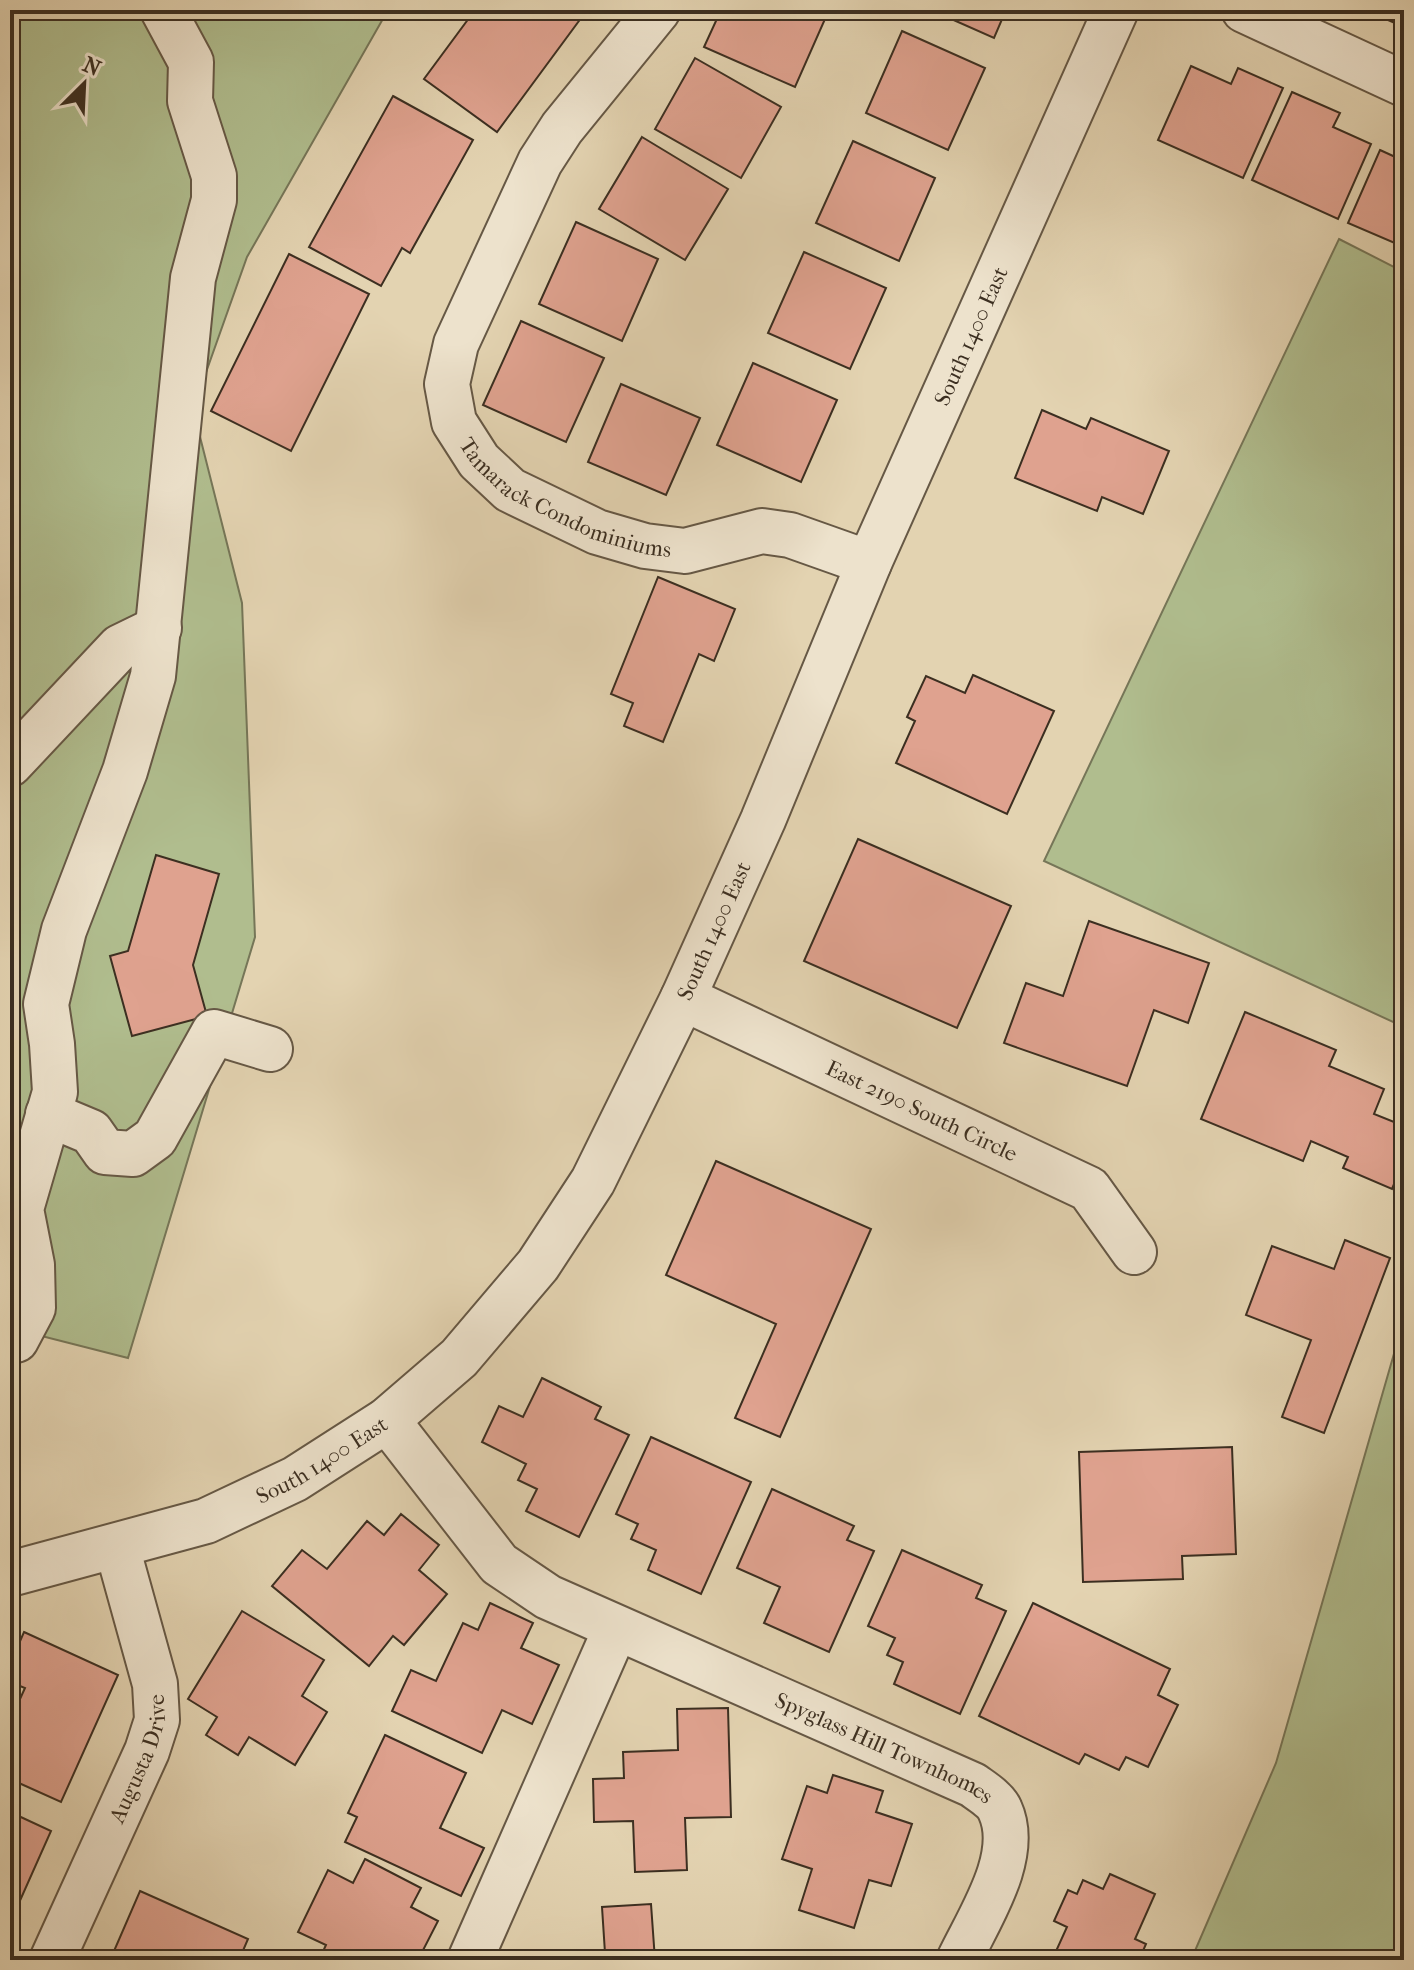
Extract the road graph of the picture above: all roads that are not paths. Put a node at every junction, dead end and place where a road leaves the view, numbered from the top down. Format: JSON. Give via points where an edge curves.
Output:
{"nodes":[{"id":1,"x":163,"y":10,"type":"edge"},
{"id":2,"x":658,"y":10,"type":"edge"},
{"id":3,"x":1116,"y":10,"type":"edge"},
{"id":4,"x":1244,"y":10,"type":"edge"},
{"id":5,"x":1404,"y":84,"type":"edge"},
{"id":6,"x":869,"y":563,"type":"junction"},
{"id":7,"x":159,"y":628,"type":"junction"},
{"id":8,"x":10,"y":764,"type":"edge"},
{"id":9,"x":683,"y":998,"type":"junction"},
{"id":10,"x":270,"y":1049,"type":"dead end"},
{"id":11,"x":48,"y":1114,"type":"junction"},
{"id":12,"x":1134,"y":1252,"type":"dead end"},
{"id":13,"x":10,"y":1340,"type":"edge"},
{"id":14,"x":387,"y":1420,"type":"junction"},
{"id":15,"x":117,"y":1547,"type":"junction"},
{"id":16,"x":10,"y":1574,"type":"edge"},
{"id":17,"x":616,"y":1628,"type":"junction"},
{"id":18,"x":52,"y":1960,"type":"edge"},
{"id":19,"x":470,"y":1960,"type":"edge"},
{"id":20,"x":959,"y":1960,"type":"edge"}],
"edges":[{"from":1,"to":7,"type":"street","via":[[191,62],[190,101],[214,176],[214,200],[193,278]]},
{"from":2,"to":6,"type":"street","name":"Tamarack Condominiums","via":[[540,162],[456,344],[447,384],[454,422],[479,461],[510,490],[597,532],[685,551],[762,531],[790,535]]},
{"from":3,"to":6,"type":"street","name":"South 1400 East"},
{"from":4,"to":5,"type":"street"},
{"from":6,"to":9,"type":"street","name":"South 1400 East"},
{"from":7,"to":8,"type":"street","via":[[120,647]]},
{"from":7,"to":11,"type":"street","via":[[153,676],[129,758],[64,930],[46,1004],[55,1092]]},
{"from":9,"to":12,"type":"street","name":"East 2190 South Circle","via":[[1089,1189]]},
{"from":9,"to":14,"type":"street","name":"South 1400 East","via":[[593,1181],[538,1265],[459,1358]]},
{"from":10,"to":11,"type":"street","via":[[214,1032],[155,1138],[133,1154],[105,1152],[91,1132]]},
{"from":11,"to":13,"type":"street","via":[[21,1209],[32,1265],[33,1308],[16,1340]]},
{"from":14,"to":15,"type":"street","name":"South 1400 East","via":[[295,1479],[206,1521]]},
{"from":14,"to":17,"type":"street","name":"Spyglass Hill Townhomes","via":[[499,1564],[548,1597]]},
{"from":15,"to":16,"type":"street","name":"South 1400 East"},
{"from":15,"to":18,"type":"street","name":"Augusta Drive","via":[[155,1684],[157,1720]]},
{"from":17,"to":19,"type":"street"},
{"from":17,"to":20,"type":"street","name":"Spyglass Hill Townhomes","via":[[973,1785],[999,1807],[1005,1854]]}]}
